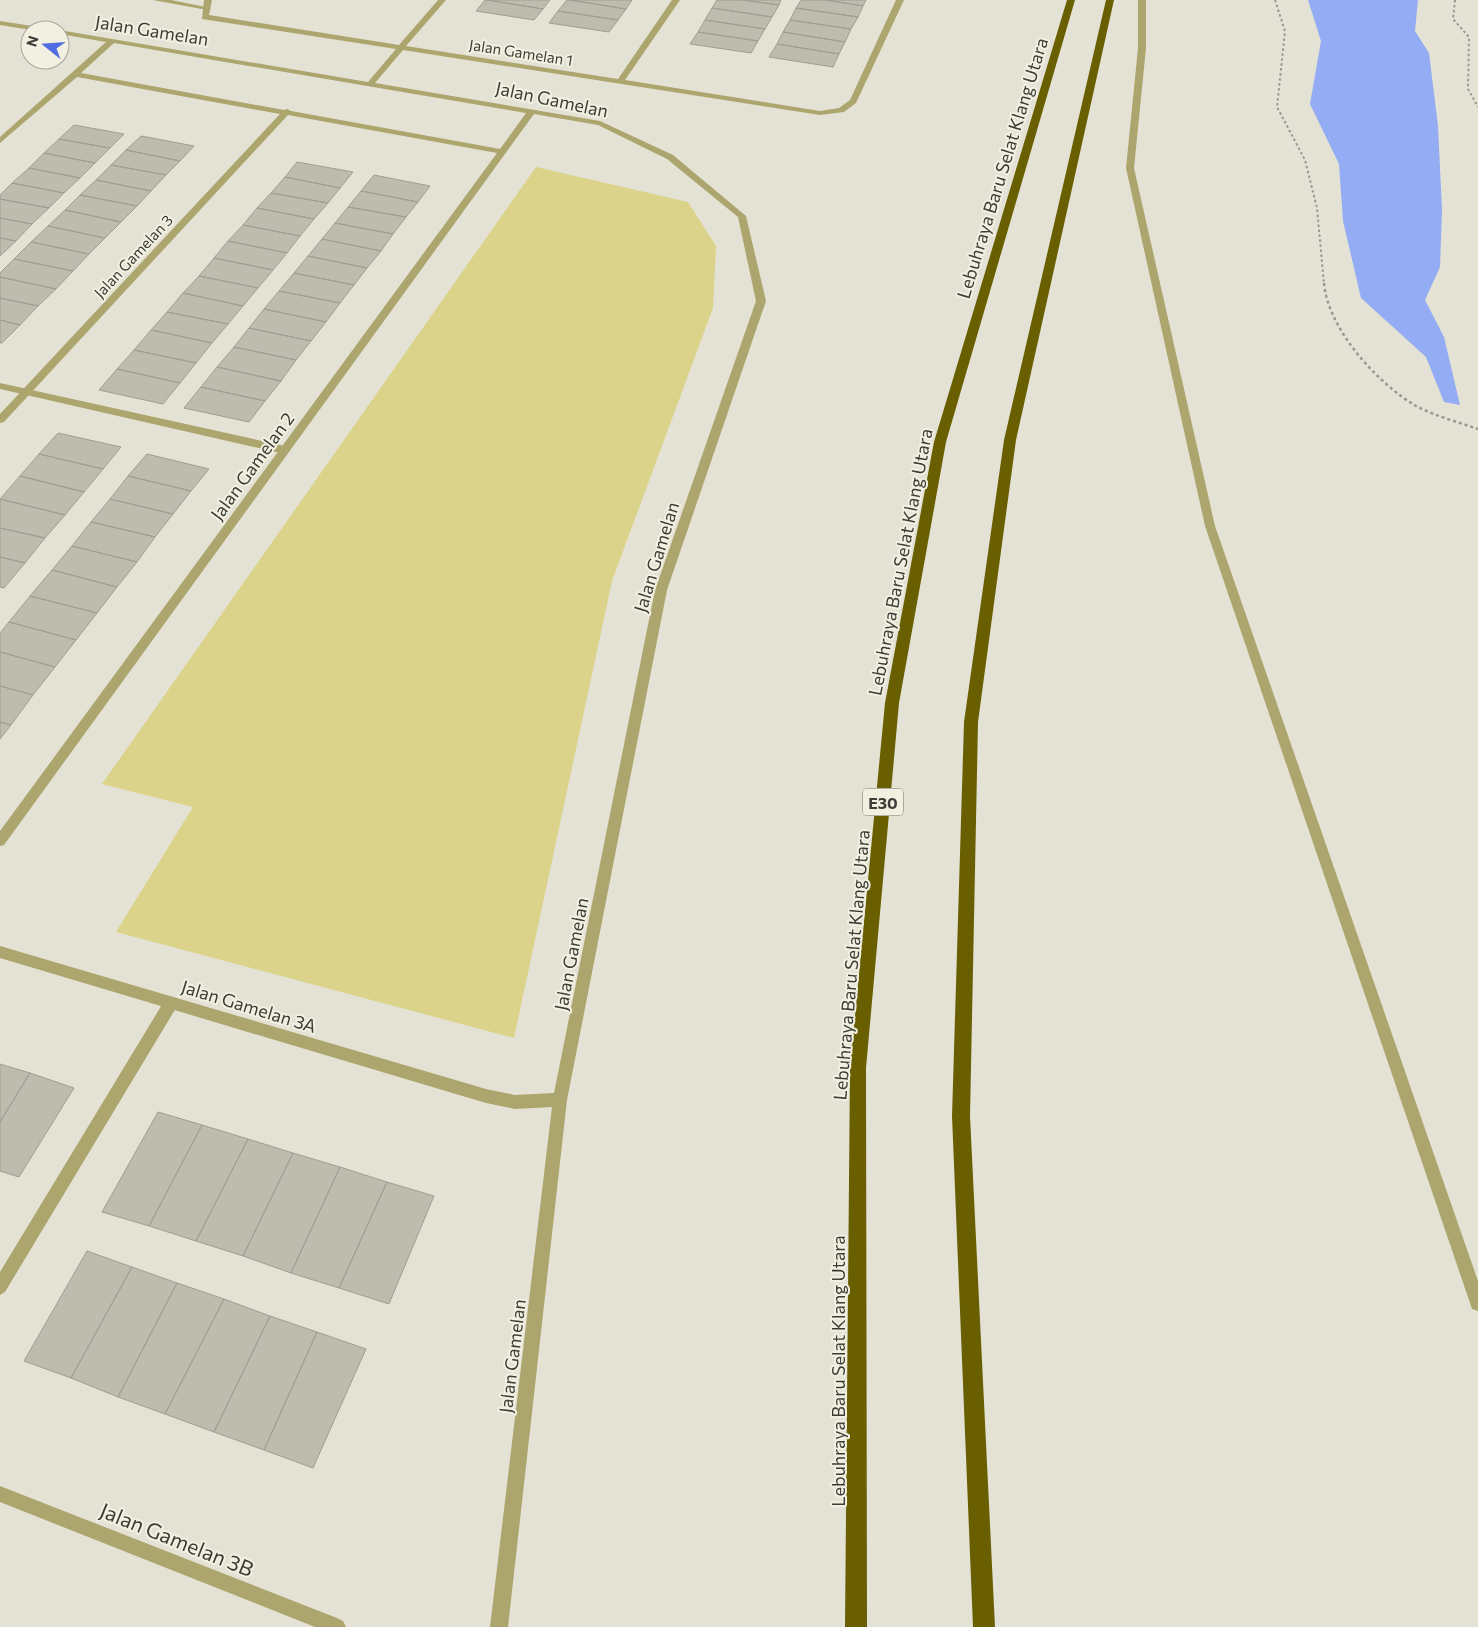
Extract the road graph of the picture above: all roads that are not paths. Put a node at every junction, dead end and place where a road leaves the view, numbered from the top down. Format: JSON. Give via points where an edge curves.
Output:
{"nodes":[{"id":1,"x":157,"y":0,"type":"edge"},
{"id":2,"x":442,"y":0,"type":"edge"},
{"id":3,"x":676,"y":0,"type":"edge"},
{"id":4,"x":900,"y":0,"type":"edge"},
{"id":5,"x":1071,"y":0,"type":"edge"},
{"id":6,"x":1110,"y":0,"type":"edge"},
{"id":7,"x":1142,"y":0,"type":"edge"},
{"id":8,"x":207,"y":4,"type":"edge"},
{"id":9,"x":0,"y":22,"type":"edge"},
{"id":10,"x":20,"y":26,"type":"edge"},
{"id":11,"x":70,"y":34,"type":"edge"},
{"id":12,"x":112,"y":41,"type":"junction"},
{"id":13,"x":401,"y":48,"type":"junction"},
{"id":14,"x":75,"y":74,"type":"junction"},
{"id":15,"x":622,"y":81,"type":"junction"},
{"id":16,"x":370,"y":84,"type":"junction"},
{"id":17,"x":287,"y":111,"type":"junction"},
{"id":18,"x":532,"y":111,"type":"junction"},
{"id":19,"x":0,"y":141,"type":"edge"},
{"id":20,"x":502,"y":152,"type":"junction"},
{"id":21,"x":0,"y":386,"type":"edge"},
{"id":22,"x":26,"y":392,"type":"junction"},
{"id":23,"x":0,"y":420,"type":"edge"},
{"id":24,"x":285,"y":450,"type":"junction"},
{"id":25,"x":0,"y":840,"type":"edge"},
{"id":26,"x":0,"y":952,"type":"edge"},
{"id":27,"x":171,"y":1003,"type":"junction"},
{"id":28,"x":560,"y":1100,"type":"junction"},
{"id":29,"x":0,"y":1287,"type":"edge"},
{"id":30,"x":1478,"y":1304,"type":"edge"},
{"id":31,"x":0,"y":1494,"type":"edge"},
{"id":32,"x":337,"y":1627,"type":"edge"},
{"id":33,"x":500,"y":1627,"type":"edge"},
{"id":34,"x":856,"y":1627,"type":"edge"},
{"id":35,"x":984,"y":1627,"type":"edge"}],
"edges":[{"from":1,"to":8,"type":"street"},
{"from":2,"to":13,"type":"street"},
{"from":3,"to":15,"type":"street"},
{"from":4,"to":15,"type":"street","name":"Jalan Gamelan 1","via":[[853,101],[841,110],[820,113]]},
{"from":5,"to":34,"type":"highway","name":"Lebuhraya Baru Selat Klang Utara","number":"E30","via":[[940,442],[892,703],[858,1068]]},
{"from":6,"to":35,"type":"highway","via":[[1010,440],[971,722],[961,1116]]},
{"from":7,"to":30,"type":"street","via":[[1142,48],[1130,168],[1210,526]]},
{"from":8,"to":13,"type":"street","name":"Jalan Gamelan 1","via":[[205,17]]},
{"from":9,"to":10,"type":"street"},
{"from":11,"to":12,"type":"street","name":"Jalan Gamelan"},
{"from":12,"to":14,"type":"street"},
{"from":12,"to":16,"type":"street","name":"Jalan Gamelan"},
{"from":13,"to":15,"type":"street","name":"Jalan Gamelan 1"},
{"from":13,"to":16,"type":"street"},
{"from":14,"to":17,"type":"street"},
{"from":14,"to":19,"type":"street"},
{"from":16,"to":18,"type":"street","name":"Jalan Gamelan"},
{"from":17,"to":20,"type":"street"},
{"from":17,"to":22,"type":"street","name":"Jalan Gamelan 3"},
{"from":18,"to":20,"type":"street","name":"Jalan Gamelan 2"},
{"from":18,"to":28,"type":"street","name":"Jalan Gamelan","via":[[600,123],[670,157],[742,216],[761,301],[661,590]]},
{"from":20,"to":24,"type":"street","name":"Jalan Gamelan 2"},
{"from":21,"to":22,"type":"street"},
{"from":22,"to":23,"type":"street","name":"Jalan Gamelan 3"},
{"from":22,"to":24,"type":"street"},
{"from":24,"to":25,"type":"street","name":"Jalan Gamelan 2"},
{"from":26,"to":27,"type":"street","name":"Jalan Gamelan 3A"},
{"from":27,"to":28,"type":"street","name":"Jalan Gamelan 3A","via":[[486,1096],[515,1102]]},
{"from":27,"to":29,"type":"street"},
{"from":28,"to":33,"type":"street","name":"Jalan Gamelan"},
{"from":31,"to":32,"type":"street","name":"Jalan Gamelan 3B"}]}
